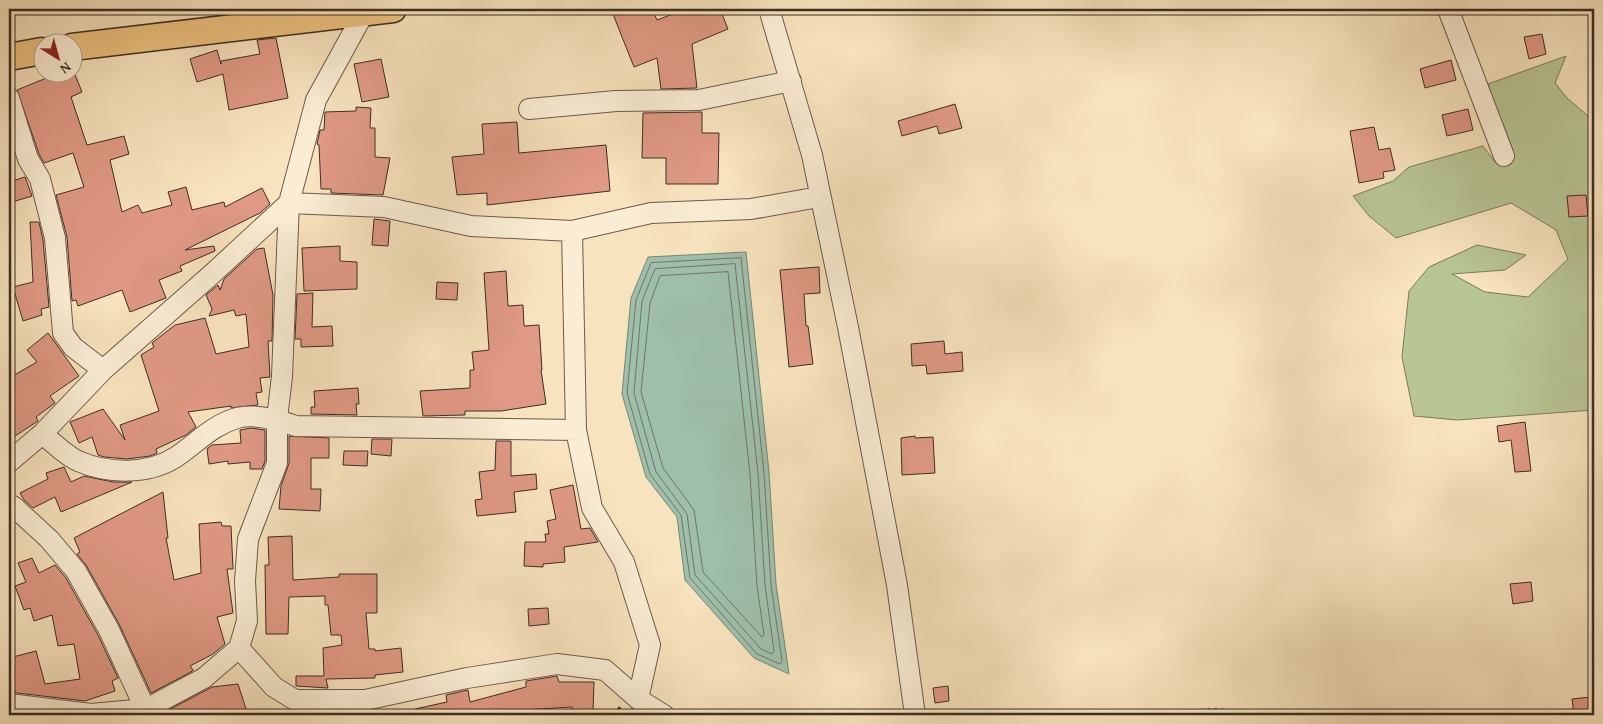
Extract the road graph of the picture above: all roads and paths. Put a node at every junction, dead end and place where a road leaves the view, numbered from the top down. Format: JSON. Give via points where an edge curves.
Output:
{"nodes":[{"id":1,"x":393,"y":9,"type":"edge"},
{"id":2,"x":769,"y":9,"type":"edge"},
{"id":3,"x":1448,"y":9,"type":"edge"},
{"id":4,"x":366,"y":11,"type":"edge"},
{"id":5,"x":294,"y":14,"type":"edge"},
{"id":6,"x":82,"y":45,"type":"edge"},
{"id":7,"x":32,"y":54,"type":"edge"},
{"id":8,"x":9,"y":57,"type":"edge"},
{"id":9,"x":790,"y":81,"type":"junction"},
{"id":10,"x":9,"y":98,"type":"edge"},
{"id":11,"x":529,"y":109,"type":"dead end"},
{"id":12,"x":1504,"y":156,"type":"dead end"},
{"id":13,"x":819,"y":197,"type":"junction"},
{"id":14,"x":288,"y":203,"type":"junction"},
{"id":15,"x":572,"y":231,"type":"junction"},
{"id":16,"x":103,"y":370,"type":"junction"},
{"id":17,"x":277,"y":419,"type":"junction"},
{"id":18,"x":576,"y":430,"type":"junction"},
{"id":19,"x":42,"y":434,"type":"junction"},
{"id":20,"x":9,"y":462,"type":"edge"},
{"id":21,"x":9,"y":506,"type":"edge"},
{"id":22,"x":239,"y":648,"type":"junction"},
{"id":23,"x":638,"y":699,"type":"junction"},
{"id":24,"x":9,"y":704,"type":"edge"},
{"id":25,"x":36,"y":711,"type":"edge"},
{"id":26,"x":147,"y":712,"type":"edge"},
{"id":27,"x":664,"y":715,"type":"edge"},
{"id":28,"x":915,"y":715,"type":"edge"},
{"id":29,"x":1175,"y":715,"type":"edge"},
{"id":30,"x":1246,"y":715,"type":"edge"}],
"edges":[{"from":1,"to":4,"type":"main road"},
{"from":2,"to":9,"type":"street"},
{"from":3,"to":12,"type":"street"},
{"from":4,"to":5,"type":"main road"},
{"from":4,"to":14,"type":"street","via":[[316,100]]},
{"from":5,"to":6,"type":"main road"},
{"from":7,"to":8,"type":"main road"},
{"from":9,"to":11,"type":"street","via":[[699,100],[616,101]]},
{"from":9,"to":13,"type":"street","via":[[812,155]]},
{"from":10,"to":16,"type":"street","via":[[28,160],[40,180],[55,238],[63,333],[73,347]]},
{"from":13,"to":15,"type":"street","via":[[751,209],[651,213]]},
{"from":13,"to":28,"type":"street","via":[[848,327],[897,585]]},
{"from":14,"to":15,"type":"street","via":[[384,207],[471,226]]},
{"from":14,"to":16,"type":"street"},
{"from":14,"to":17,"type":"street","via":[[282,376]]},
{"from":15,"to":18,"type":"street"},
{"from":16,"to":19,"type":"street"},
{"from":17,"to":18,"type":"street","via":[[296,426]]},
{"from":17,"to":19,"type":"street","via":[[238,418],[213,428],[176,457],[153,467],[113,472],[77,460]]},
{"from":17,"to":22,"type":"street","via":[[277,463],[248,540],[247,621]]},
{"from":18,"to":23,"type":"street","via":[[592,508],[624,562],[650,645]]},
{"from":19,"to":20,"type":"street"},
{"from":21,"to":26,"type":"street","via":[[13,506],[49,539],[76,571],[109,630]]},
{"from":22,"to":23,"type":"street","via":[[274,687],[295,700],[365,700],[467,678],[557,664],[604,670]]},
{"from":22,"to":26,"type":"street","via":[[204,678]]},
{"from":23,"to":27,"type":"street"},
{"from":24,"to":25,"type":"street"},
{"from":25,"to":26,"type":"street","via":[[91,714]]},
{"from":29,"to":30,"type":"path","via":[[1229,709]]}]}
